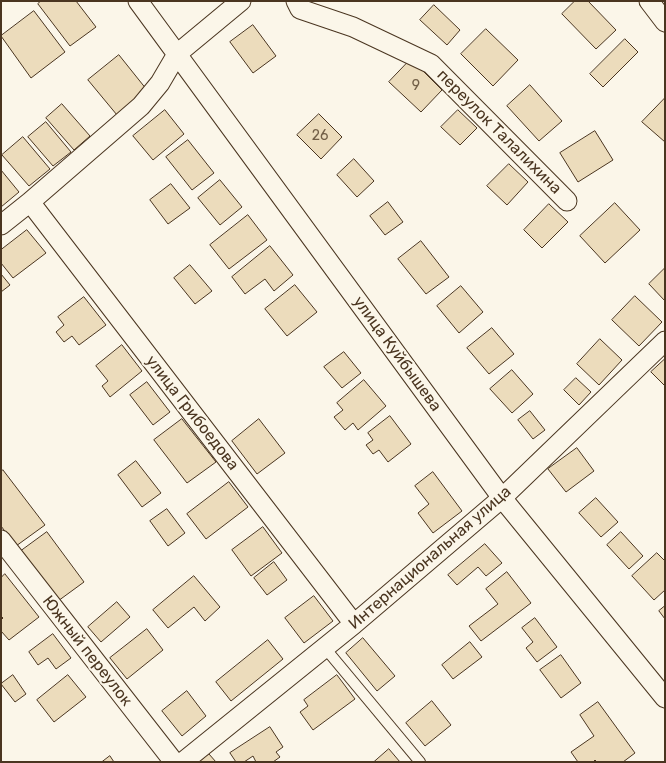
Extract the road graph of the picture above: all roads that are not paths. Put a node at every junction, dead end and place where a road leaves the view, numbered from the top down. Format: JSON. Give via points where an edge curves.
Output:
{"nodes":[{"id":1,"x":138,"y":1,"type":"edge"},
{"id":2,"x":241,"y":1,"type":"edge"},
{"id":3,"x":296,"y":1,"type":"edge"},
{"id":4,"x":648,"y":1,"type":"edge"},
{"id":5,"x":665,"y":22,"type":"edge"},
{"id":6,"x":177,"y":54,"type":"junction"},
{"id":7,"x":567,"y":201,"type":"dead end"},
{"id":8,"x":30,"y":202,"type":"junction"},
{"id":9,"x":1,"y":226,"type":"edge"},
{"id":10,"x":665,"y":341,"type":"edge"},
{"id":11,"x":502,"y":498,"type":"junction"},
{"id":12,"x":1,"y":540,"type":"edge"},
{"id":13,"x":354,"y":624,"type":"junction"},
{"id":14,"x":325,"y":648,"type":"junction"},
{"id":15,"x":665,"y":698,"type":"edge"},
{"id":16,"x":174,"y":762,"type":"edge"},
{"id":17,"x":183,"y":762,"type":"edge"},
{"id":18,"x":420,"y":762,"type":"edge"}],
"edges":[{"from":1,"to":6,"type":"street","name":"улица Куйбышева"},
{"from":2,"to":6,"type":"street"},
{"from":3,"to":7,"type":"street","name":"переулок Талалихина","via":[[300,9],[353,28],[432,64]]},
{"from":4,"to":5,"type":"street"},
{"from":6,"to":8,"type":"street","via":[[160,83],[141,106]]},
{"from":6,"to":11,"type":"street","name":"улица Куйбышева"},
{"from":8,"to":9,"type":"street"},
{"from":8,"to":13,"type":"street","name":"улица Грибоедова"},
{"from":10,"to":11,"type":"street","name":"Интернациональная улица"},
{"from":11,"to":13,"type":"street","name":"Интернациональная улица"},
{"from":11,"to":15,"type":"street","name":"улица Куйбышева"},
{"from":12,"to":16,"type":"street","name":"Южный переулок"},
{"from":13,"to":14,"type":"street","name":"Интернациональная улица"},
{"from":14,"to":17,"type":"street","name":"Интернациональная улица"},
{"from":14,"to":18,"type":"lane"}]}
